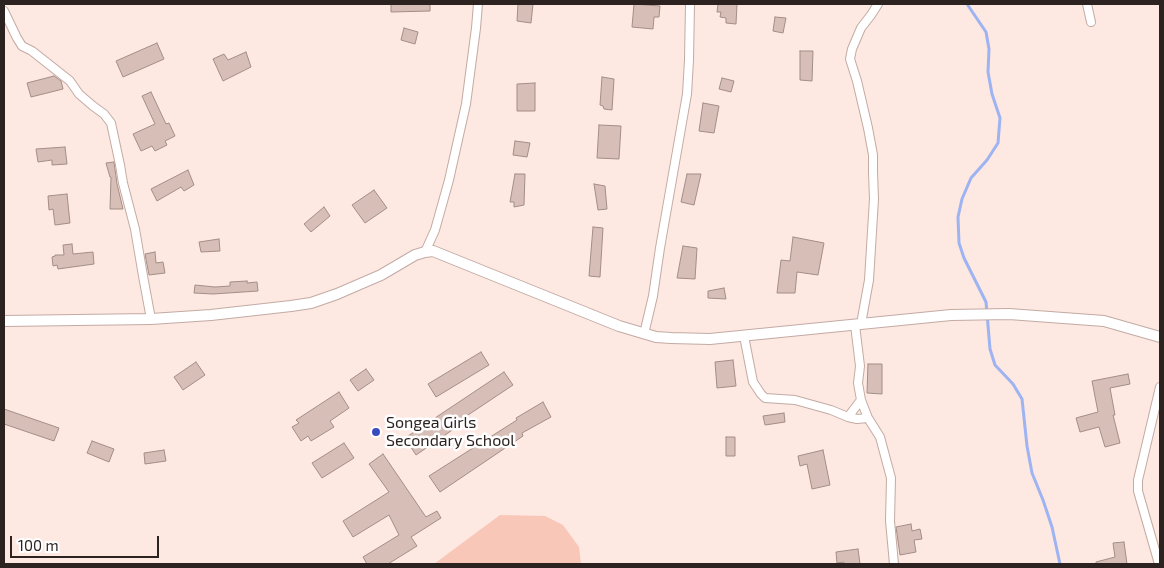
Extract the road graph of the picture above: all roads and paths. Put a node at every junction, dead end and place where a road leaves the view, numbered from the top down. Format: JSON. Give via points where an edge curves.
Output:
{"nodes":[{"id":1,"x":478,"y":4,"type":"edge"},
{"id":2,"x":690,"y":4,"type":"edge"},
{"id":3,"x":878,"y":4,"type":"edge"},
{"id":4,"x":1087,"y":4,"type":"edge"},
{"id":5,"x":4,"y":11,"type":"edge"},
{"id":6,"x":1091,"y":22,"type":"dead end"},
{"id":7,"x":424,"y":252,"type":"junction"},
{"id":8,"x":151,"y":319,"type":"junction"},
{"id":9,"x":4,"y":322,"type":"edge"},
{"id":10,"x":858,"y":324,"type":"junction"},
{"id":11,"x":644,"y":334,"type":"junction"},
{"id":12,"x":744,"y":336,"type":"junction"},
{"id":13,"x":1160,"y":337,"type":"edge"},
{"id":14,"x":1160,"y":388,"type":"edge"},
{"id":15,"x":861,"y":400,"type":"junction"},
{"id":16,"x":848,"y":417,"type":"junction"},
{"id":17,"x":868,"y":418,"type":"junction"},
{"id":18,"x":894,"y":564,"type":"edge"},
{"id":19,"x":1159,"y":564,"type":"edge"}],
"edges":[{"from":1,"to":7,"type":"street","via":[[466,104],[447,188],[435,230]]},
{"from":2,"to":11,"type":"street","via":[[686,94]]},
{"from":3,"to":10,"type":"street","via":[[861,28],[850,59],[868,128],[874,199],[869,280]]},
{"from":4,"to":6,"type":"street"},
{"from":5,"to":8,"type":"street","via":[[22,46],[70,81],[79,94],[111,123]]},
{"from":7,"to":8,"type":"street","via":[[311,303]]},
{"from":7,"to":11,"type":"street","via":[[441,254]]},
{"from":8,"to":9,"type":"street"},
{"from":10,"to":12,"type":"street"},
{"from":10,"to":13,"type":"street","via":[[951,315],[1009,314],[1104,321]]},
{"from":10,"to":15,"type":"street"},
{"from":11,"to":12,"type":"street","via":[[671,338]]},
{"from":12,"to":16,"type":"street","via":[[753,382],[765,398],[795,400]]},
{"from":14,"to":19,"type":"street","via":[[1138,480],[1138,491]]},
{"from":15,"to":16,"type":"street"},
{"from":15,"to":17,"type":"street"},
{"from":16,"to":17,"type":"street"},
{"from":17,"to":18,"type":"street","via":[[880,437],[891,478]]}]}
